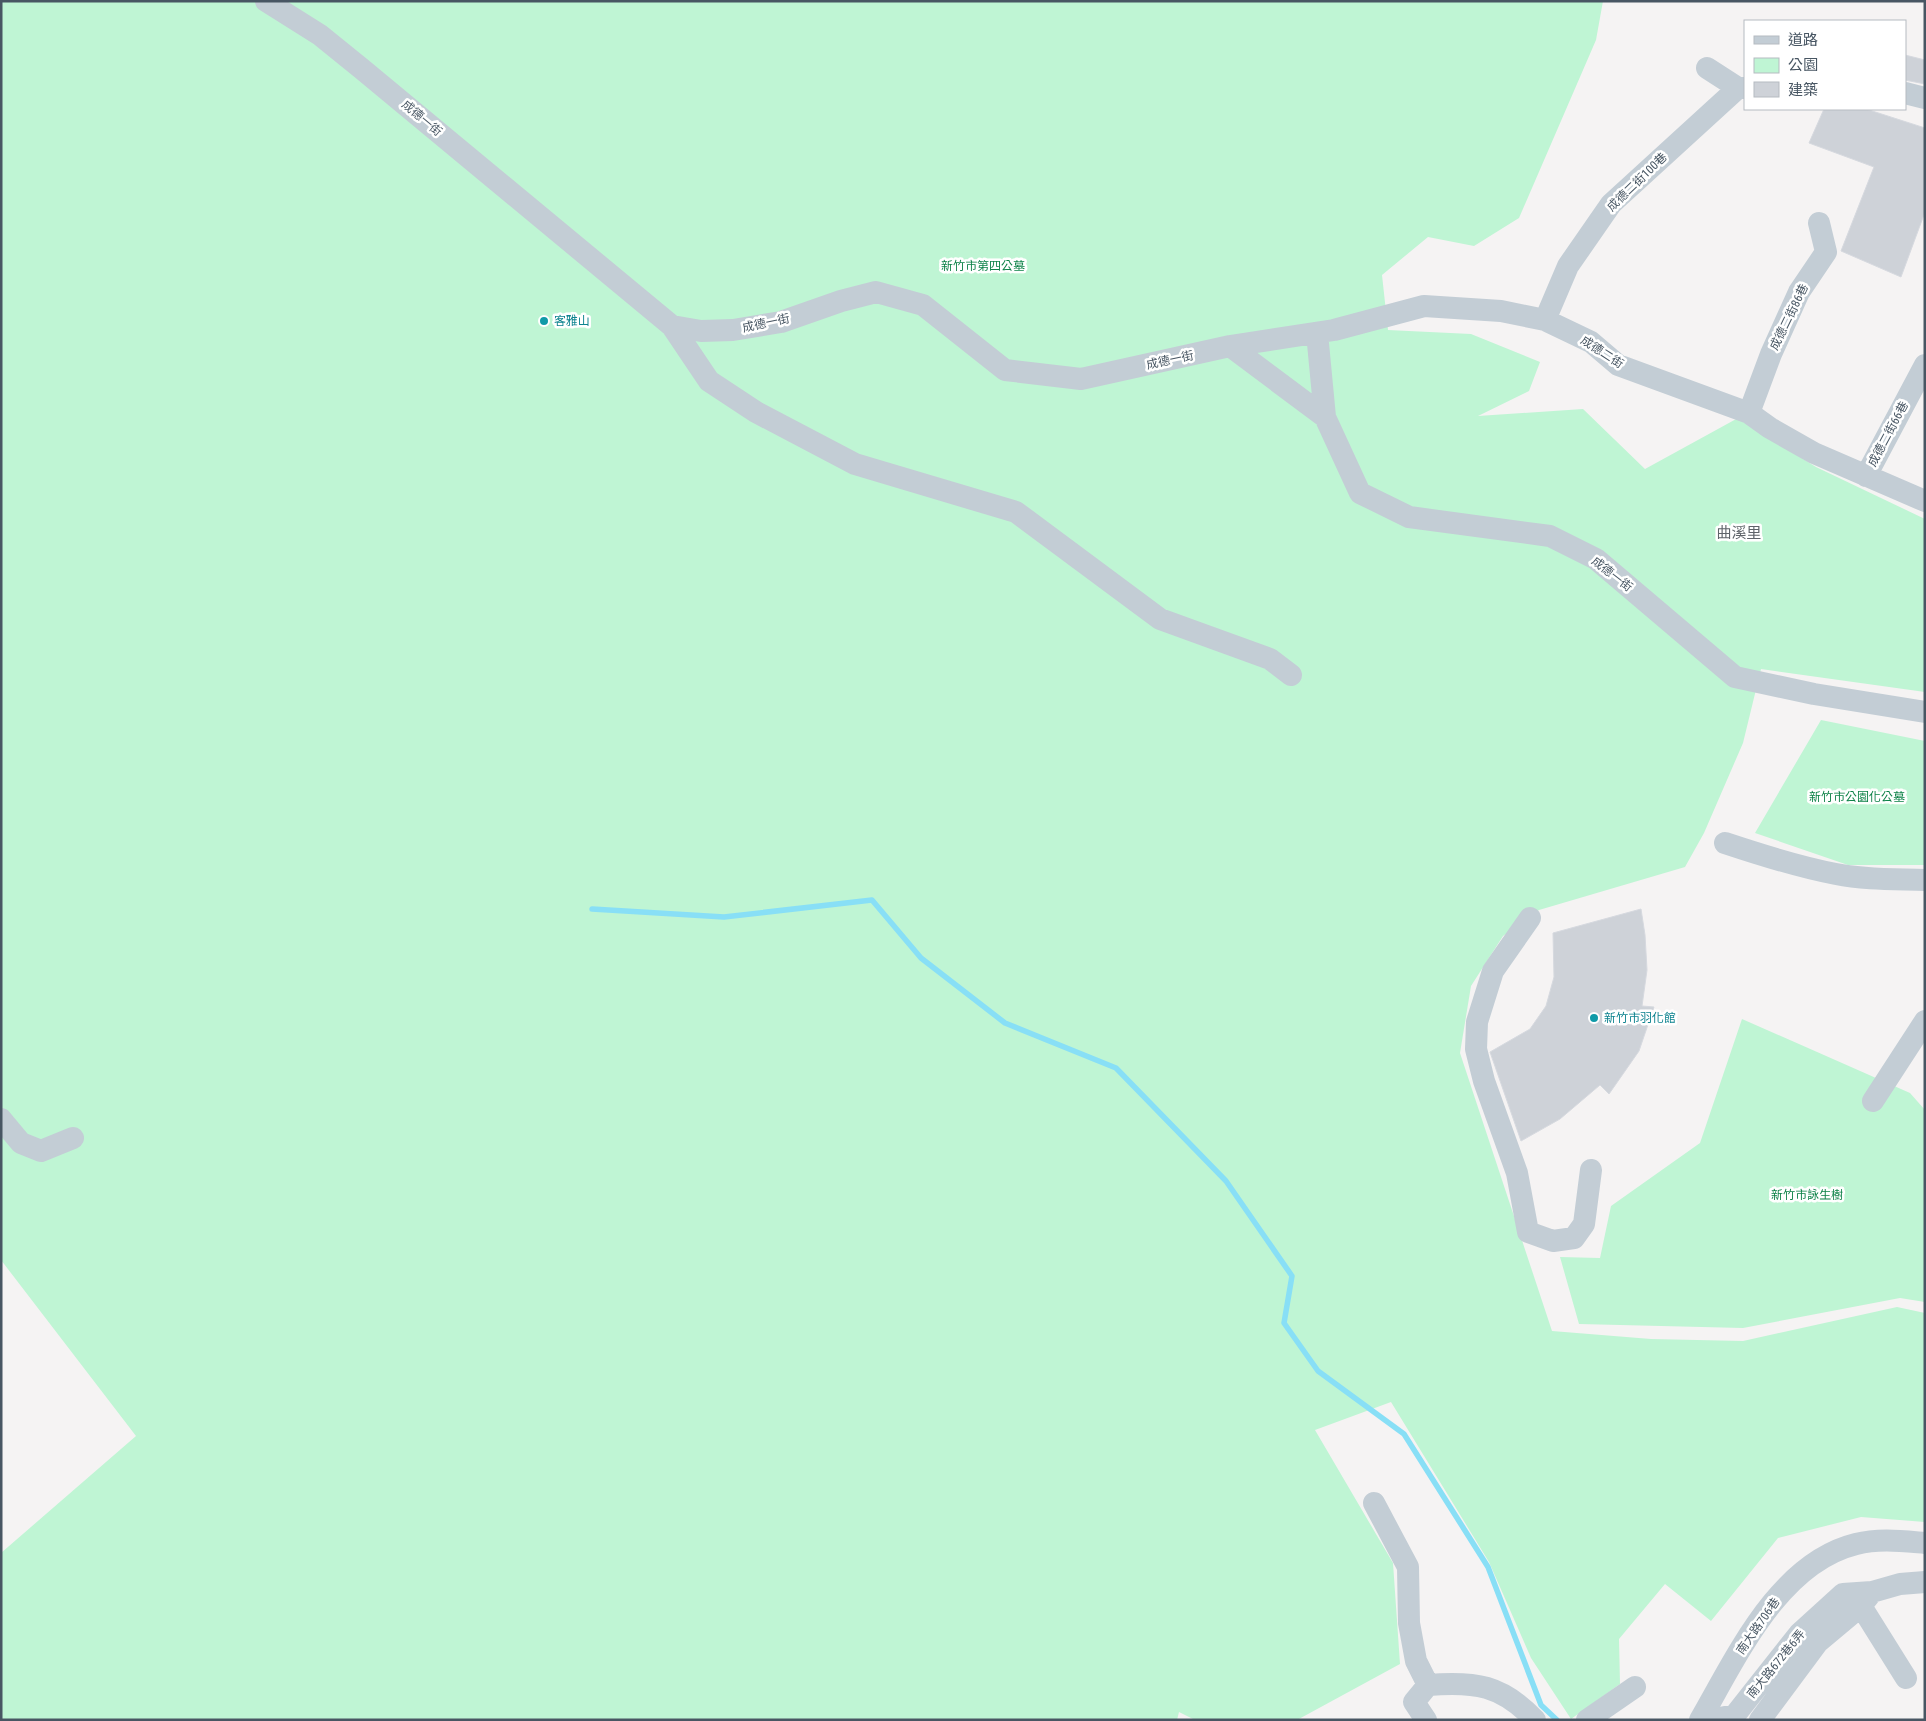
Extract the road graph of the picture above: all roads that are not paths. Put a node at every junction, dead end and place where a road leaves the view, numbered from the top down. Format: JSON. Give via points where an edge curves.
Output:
{"nodes":[{"id":1,"x":266,"y":1,"type":"edge"},
{"id":2,"x":1707,"y":68,"type":"dead end"},
{"id":3,"x":1741,"y":88,"type":"edge"},
{"id":4,"x":1906,"y":93,"type":"edge"},
{"id":5,"x":1925,"y":98,"type":"edge"},
{"id":6,"x":1819,"y":223,"type":"dead end"},
{"id":7,"x":1545,"y":320,"type":"junction"},
{"id":8,"x":672,"y":326,"type":"junction"},
{"id":9,"x":1317,"y":333,"type":"junction"},
{"id":10,"x":1230,"y":346,"type":"junction"},
{"id":11,"x":1925,"y":365,"type":"edge"},
{"id":12,"x":1749,"y":413,"type":"junction"},
{"id":13,"x":1325,"y":418,"type":"junction"},
{"id":14,"x":1866,"y":476,"type":"junction"},
{"id":15,"x":1925,"y":501,"type":"edge"},
{"id":16,"x":1291,"y":676,"type":"dead end"},
{"id":17,"x":1925,"y":712,"type":"edge"},
{"id":18,"x":1725,"y":843,"type":"dead end"},
{"id":19,"x":1925,"y":880,"type":"edge"},
{"id":20,"x":1530,"y":918,"type":"dead end"},
{"id":21,"x":1925,"y":1020,"type":"edge"},
{"id":22,"x":1873,"y":1101,"type":"dead end"},
{"id":23,"x":1,"y":1119,"type":"edge"},
{"id":24,"x":72,"y":1138,"type":"dead end"},
{"id":25,"x":1591,"y":1170,"type":"dead end"},
{"id":26,"x":1374,"y":1503,"type":"dead end"},
{"id":27,"x":1925,"y":1543,"type":"edge"},
{"id":28,"x":1925,"y":1582,"type":"edge"},
{"id":29,"x":1867,"y":1599,"type":"junction"},
{"id":30,"x":1906,"y":1678,"type":"dead end"},
{"id":31,"x":1428,"y":1685,"type":"junction"},
{"id":32,"x":1635,"y":1687,"type":"dead end"},
{"id":33,"x":1426,"y":1720,"type":"edge"},
{"id":34,"x":1535,"y":1720,"type":"edge"},
{"id":35,"x":1587,"y":1720,"type":"edge"},
{"id":36,"x":1700,"y":1720,"type":"edge"},
{"id":37,"x":1710,"y":1720,"type":"edge"},
{"id":38,"x":1760,"y":1720,"type":"edge"}],
"edges":[{"from":1,"to":8,"type":"street","name":"成德一街","via":[[320,35]]},
{"from":2,"to":3,"type":"street"},
{"from":3,"to":7,"type":"street","name":"成德二街100巷","via":[[1611,204],[1568,266]]},
{"from":4,"to":5,"type":"street"},
{"from":6,"to":12,"type":"street","name":"成德二街86巷","via":[[1826,252],[1799,292]]},
{"from":7,"to":9,"type":"street","name":"成德二街","via":[[1501,311],[1424,306]]},
{"from":7,"to":12,"type":"street","name":"成德二街","via":[[1591,342],[1618,366]]},
{"from":8,"to":10,"type":"street","name":"成德一街","via":[[700,331],[733,330],[781,322],[876,292],[923,305],[1005,370],[1080,379]]},
{"from":8,"to":16,"type":"street","via":[[709,381],[756,412],[855,464],[1016,512],[1160,619],[1270,659]]},
{"from":9,"to":10,"type":"street","name":"成德二街"},
{"from":9,"to":13,"type":"street","name":"成德一街"},
{"from":10,"to":13,"type":"street","name":"成德一街"},
{"from":11,"to":14,"type":"street","name":"成德二街66巷"},
{"from":12,"to":14,"type":"street","name":"成德二街","via":[[1814,453]]},
{"from":13,"to":17,"type":"street","name":"成德一街","via":[[1360,493],[1410,517],[1550,536],[1596,559],[1735,676],[1814,694]]},
{"from":14,"to":15,"type":"street","name":"成德二街"},
{"from":18,"to":19,"type":"street","via":[[1837,874]]},
{"from":20,"to":25,"type":"street","via":[[1493,971],[1478,1022],[1476,1049],[1484,1082],[1517,1173],[1528,1232],[1553,1241],[1574,1238],[1584,1224]]},
{"from":21,"to":22,"type":"street"},
{"from":23,"to":24,"type":"street","via":[[21,1143],[41,1151]]},
{"from":26,"to":31,"type":"street","via":[[1408,1567],[1409,1622],[1416,1661]]},
{"from":27,"to":36,"type":"street","name":"南大路706巷","via":[[1884,1540],[1856,1544],[1827,1554],[1796,1577],[1769,1606]]},
{"from":28,"to":29,"type":"street","name":"南大路672巷6弄","via":[[1900,1584]]},
{"from":29,"to":30,"type":"street"},
{"from":29,"to":37,"type":"street","name":"南大路672巷6弄","via":[[1843,1594],[1799,1634],[1735,1715]]},
{"from":29,"to":38,"type":"street","via":[[1818,1642]]},
{"from":31,"to":33,"type":"street","via":[[1414,1702]]},
{"from":31,"to":34,"type":"street","via":[[1484,1686],[1509,1696]]},
{"from":32,"to":35,"type":"street"}]}
